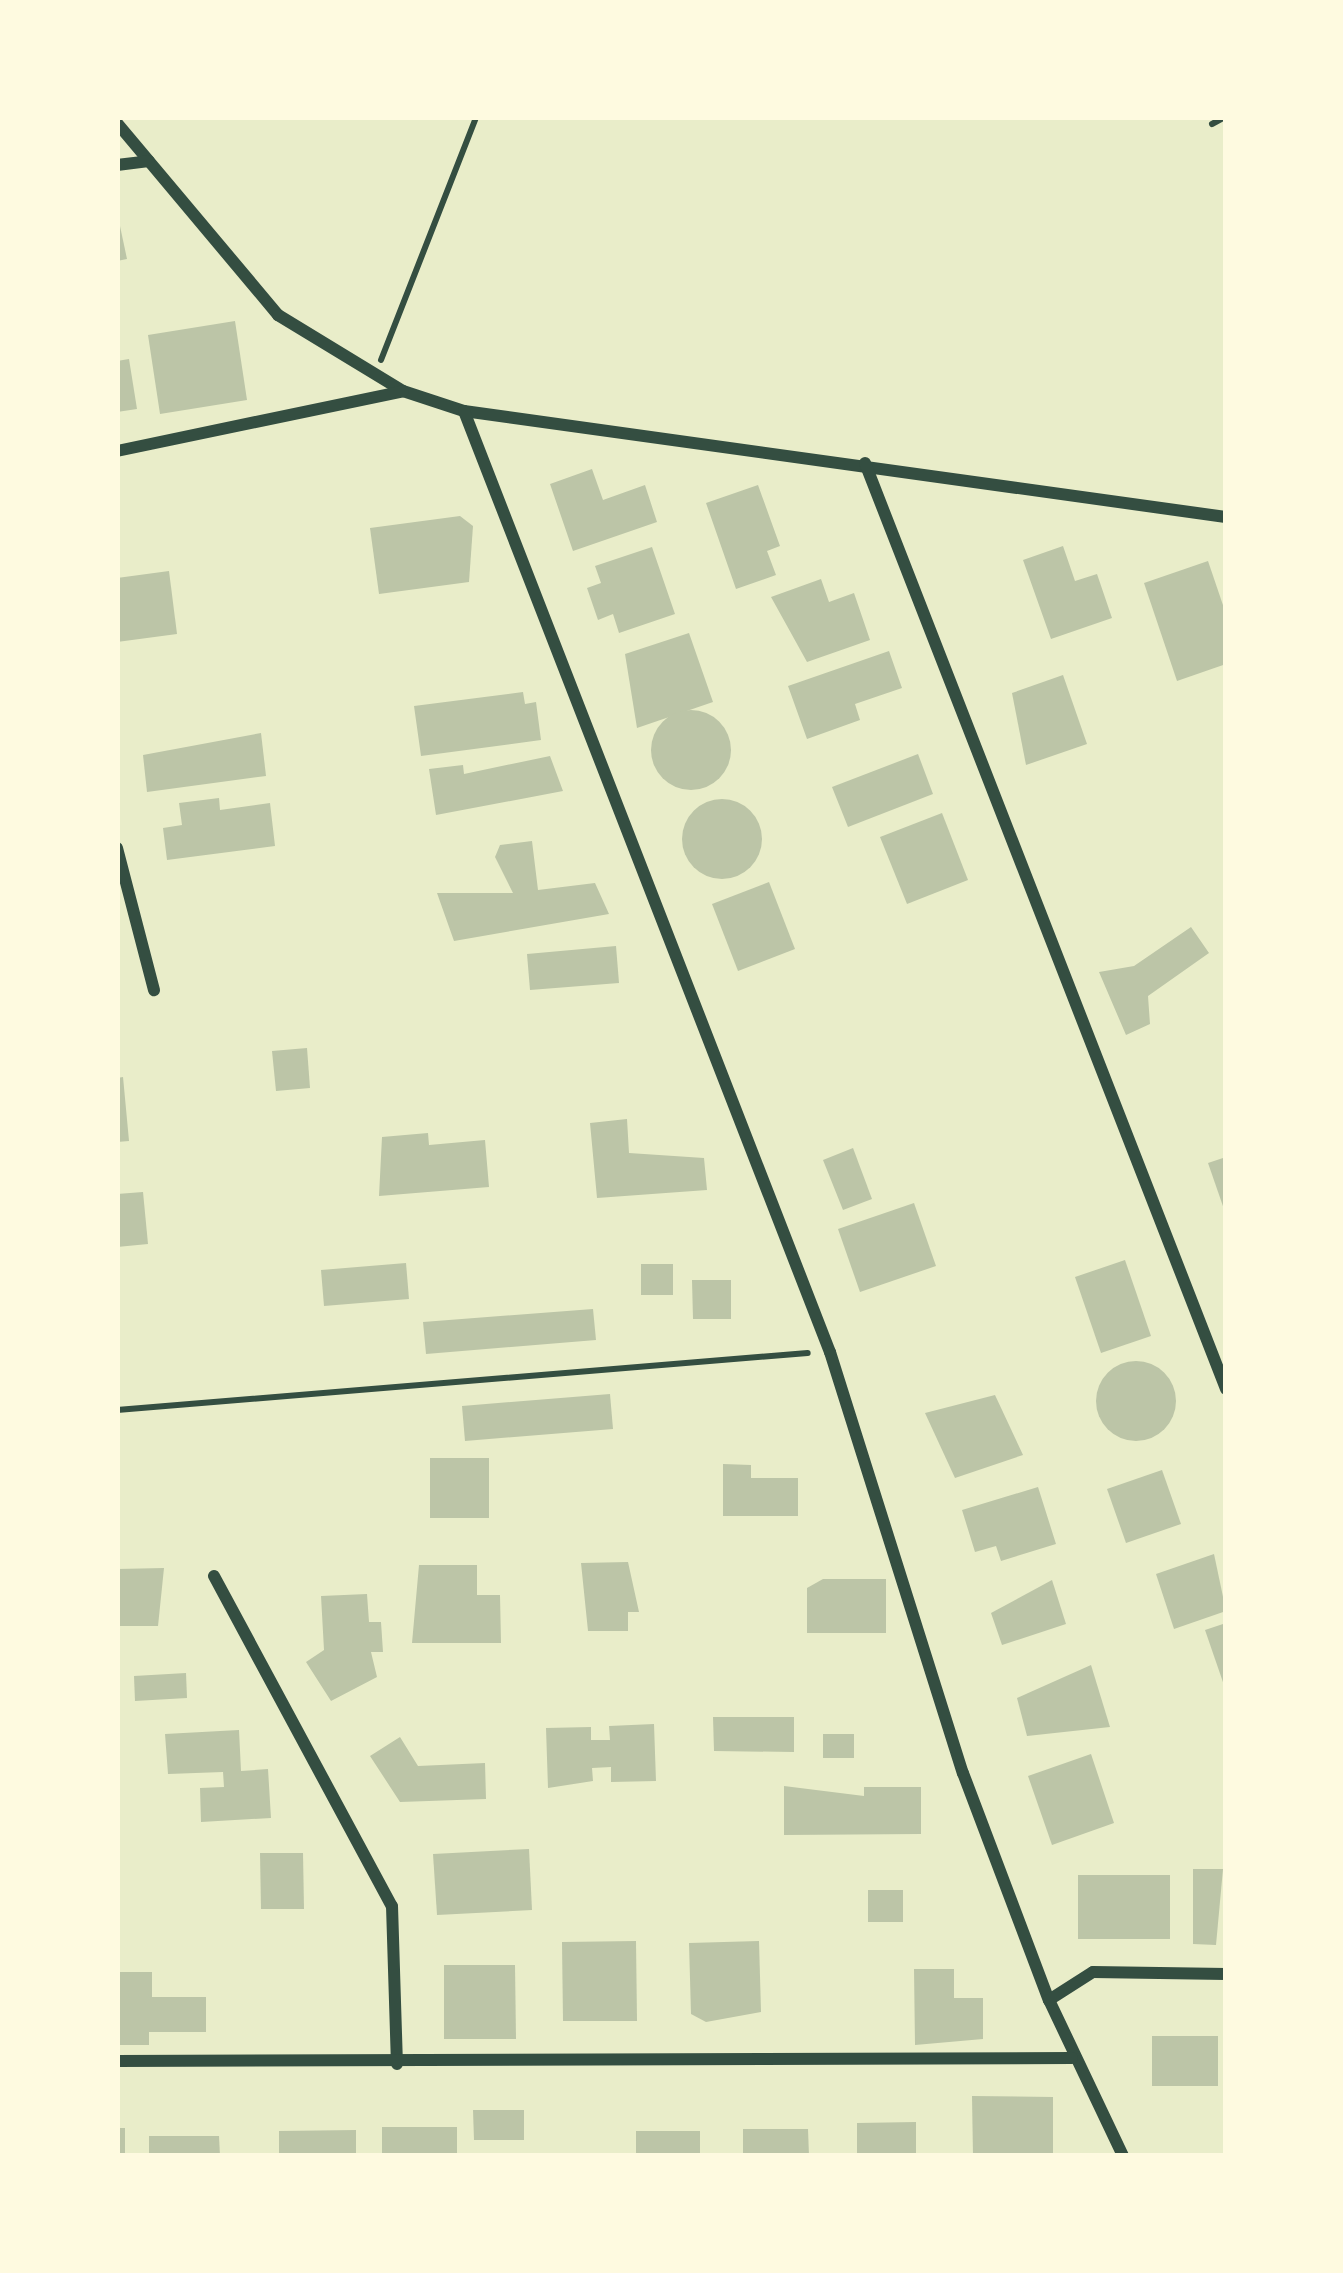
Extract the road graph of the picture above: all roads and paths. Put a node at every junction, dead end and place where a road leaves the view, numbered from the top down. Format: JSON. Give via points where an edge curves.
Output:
{"nodes":[{"id":1,"x":476,"y":117,"type":"edge"},
{"id":2,"x":1225,"y":117,"type":"edge"},
{"id":3,"x":117,"y":123,"type":"edge"},
{"id":4,"x":1212,"y":124,"type":"dead end"},
{"id":5,"x":149,"y":161,"type":"junction"},
{"id":6,"x":117,"y":165,"type":"edge"},
{"id":7,"x":375,"y":374,"type":"junction"},
{"id":8,"x":404,"y":391,"type":"junction"},
{"id":9,"x":464,"y":411,"type":"junction"},
{"id":10,"x":117,"y":452,"type":"edge"},
{"id":11,"x":865,"y":464,"type":"junction"},
{"id":12,"x":1226,"y":517,"type":"edge"},
{"id":13,"x":117,"y":848,"type":"edge"},
{"id":14,"x":154,"y":990,"type":"dead end"},
{"id":15,"x":830,"y":1352,"type":"junction"},
{"id":16,"x":1226,"y":1389,"type":"edge"},
{"id":17,"x":117,"y":1410,"type":"edge"},
{"id":18,"x":214,"y":1576,"type":"dead end"},
{"id":19,"x":1226,"y":1974,"type":"edge"},
{"id":20,"x":1049,"y":2000,"type":"junction"},
{"id":21,"x":1072,"y":2058,"type":"junction"},
{"id":22,"x":117,"y":2061,"type":"edge"},
{"id":23,"x":397,"y":2064,"type":"junction"},
{"id":24,"x":1123,"y":2156,"type":"edge"}],
"edges":[{"from":1,"to":7,"type":"path"},
{"from":2,"to":4,"type":"path"},
{"from":3,"to":5,"type":"street"},
{"from":5,"to":6,"type":"street"},
{"from":5,"to":7,"type":"street","via":[[278,315]]},
{"from":7,"to":8,"type":"street"},
{"from":8,"to":9,"type":"street"},
{"from":8,"to":10,"type":"street"},
{"from":9,"to":11,"type":"street"},
{"from":9,"to":15,"type":"street"},
{"from":11,"to":12,"type":"street"},
{"from":11,"to":16,"type":"street"},
{"from":13,"to":14,"type":"street"},
{"from":15,"to":17,"type":"path"},
{"from":15,"to":20,"type":"street","via":[[963,1773]]},
{"from":18,"to":23,"type":"street","via":[[392,1906]]},
{"from":19,"to":20,"type":"street","via":[[1093,1972]]},
{"from":20,"to":21,"type":"street"},
{"from":21,"to":23,"type":"street"},
{"from":21,"to":24,"type":"street"},
{"from":22,"to":23,"type":"street"}]}
